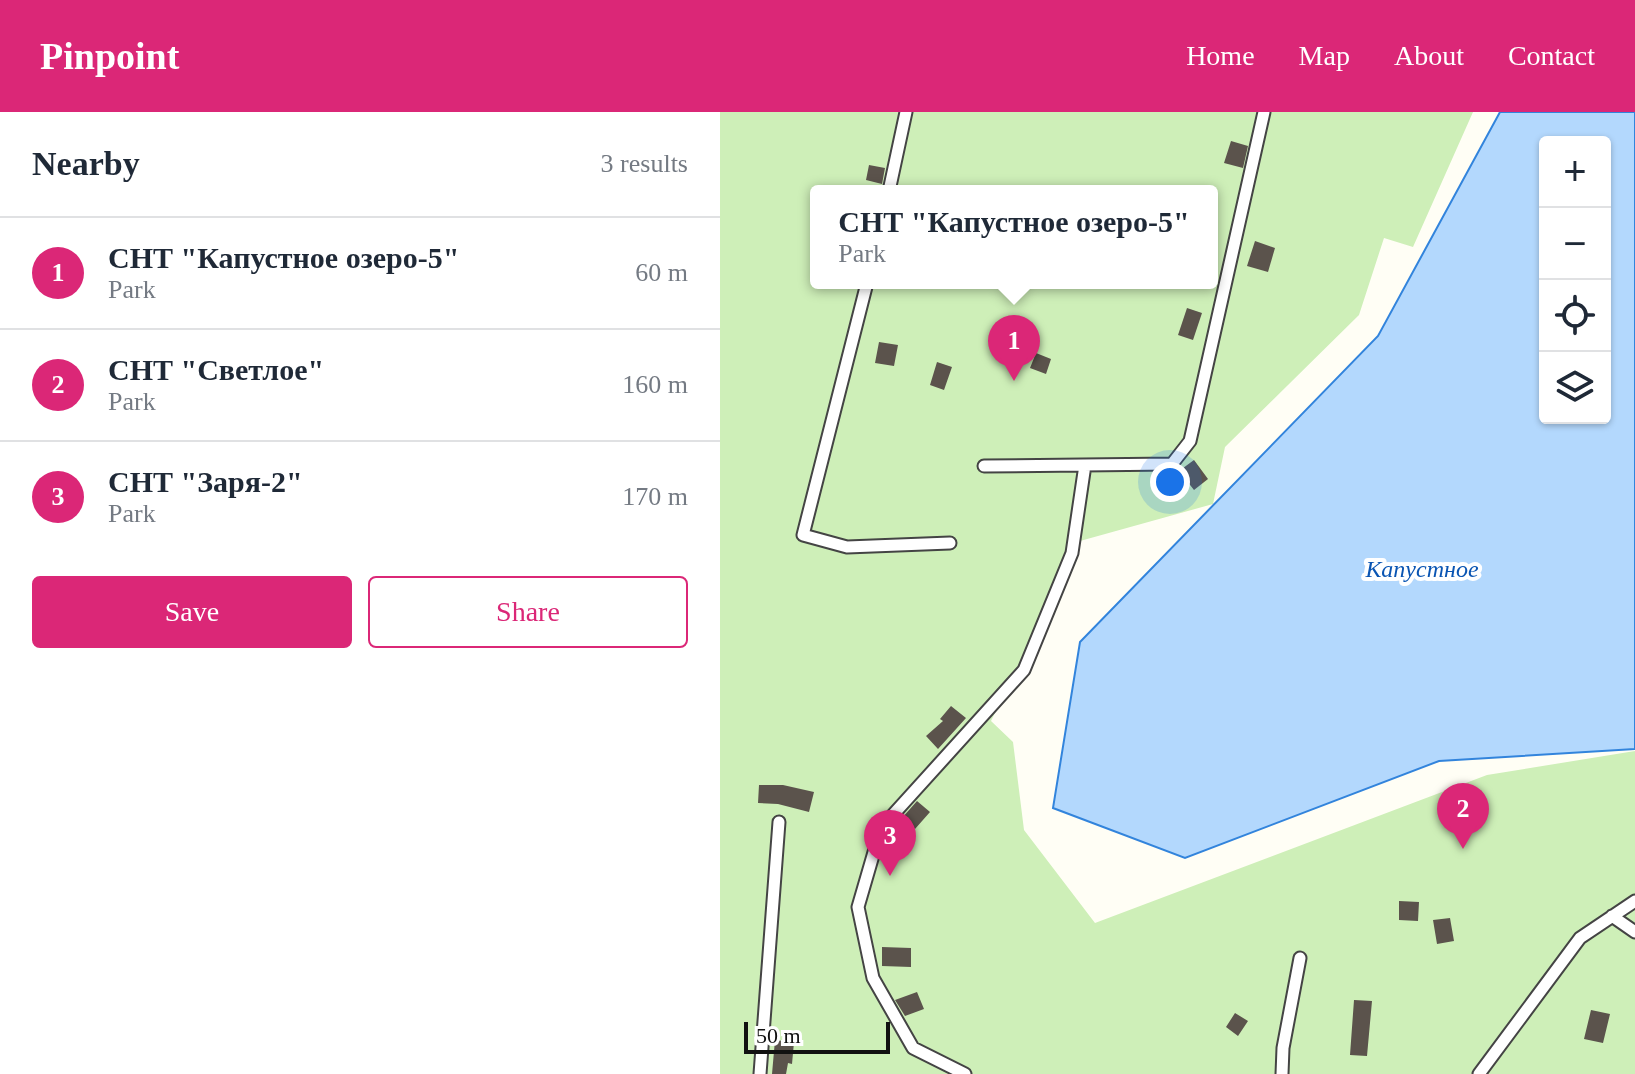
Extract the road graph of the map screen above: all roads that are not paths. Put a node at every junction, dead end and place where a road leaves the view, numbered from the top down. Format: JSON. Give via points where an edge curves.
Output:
{"nodes":[{"id":1,"x":906,"y":112,"type":"edge"},
{"id":2,"x":1264,"y":112,"type":"edge"},
{"id":3,"x":890,"y":185,"type":"edge"},
{"id":4,"x":865,"y":289,"type":"edge"},
{"id":5,"x":1085,"y":465,"type":"junction"},
{"id":6,"x":984,"y":466,"type":"dead end"},
{"id":7,"x":950,"y":543,"type":"dead end"},
{"id":8,"x":779,"y":822,"type":"dead end"},
{"id":9,"x":1635,"y":901,"type":"edge"},
{"id":10,"x":1612,"y":916,"type":"junction"},
{"id":11,"x":1635,"y":932,"type":"edge"},
{"id":12,"x":1300,"y":958,"type":"dead end"},
{"id":13,"x":760,"y":1074,"type":"edge"},
{"id":14,"x":965,"y":1074,"type":"edge"},
{"id":15,"x":1282,"y":1074,"type":"edge"},
{"id":16,"x":1479,"y":1074,"type":"edge"}],
"edges":[{"from":1,"to":3,"type":"lane"},
{"from":2,"to":5,"type":"lane","via":[[1190,441],[1172,464]]},
{"from":4,"to":7,"type":"lane","via":[[803,535],[847,547]]},
{"from":5,"to":6,"type":"lane"},
{"from":5,"to":14,"type":"lane","via":[[1072,553],[1024,670],[881,828],[858,907],[873,978],[913,1048]]},
{"from":8,"to":13,"type":"lane"},
{"from":9,"to":10,"type":"lane"},
{"from":10,"to":11,"type":"lane"},
{"from":10,"to":16,"type":"lane","via":[[1580,938]]},
{"from":12,"to":15,"type":"lane"}]}
